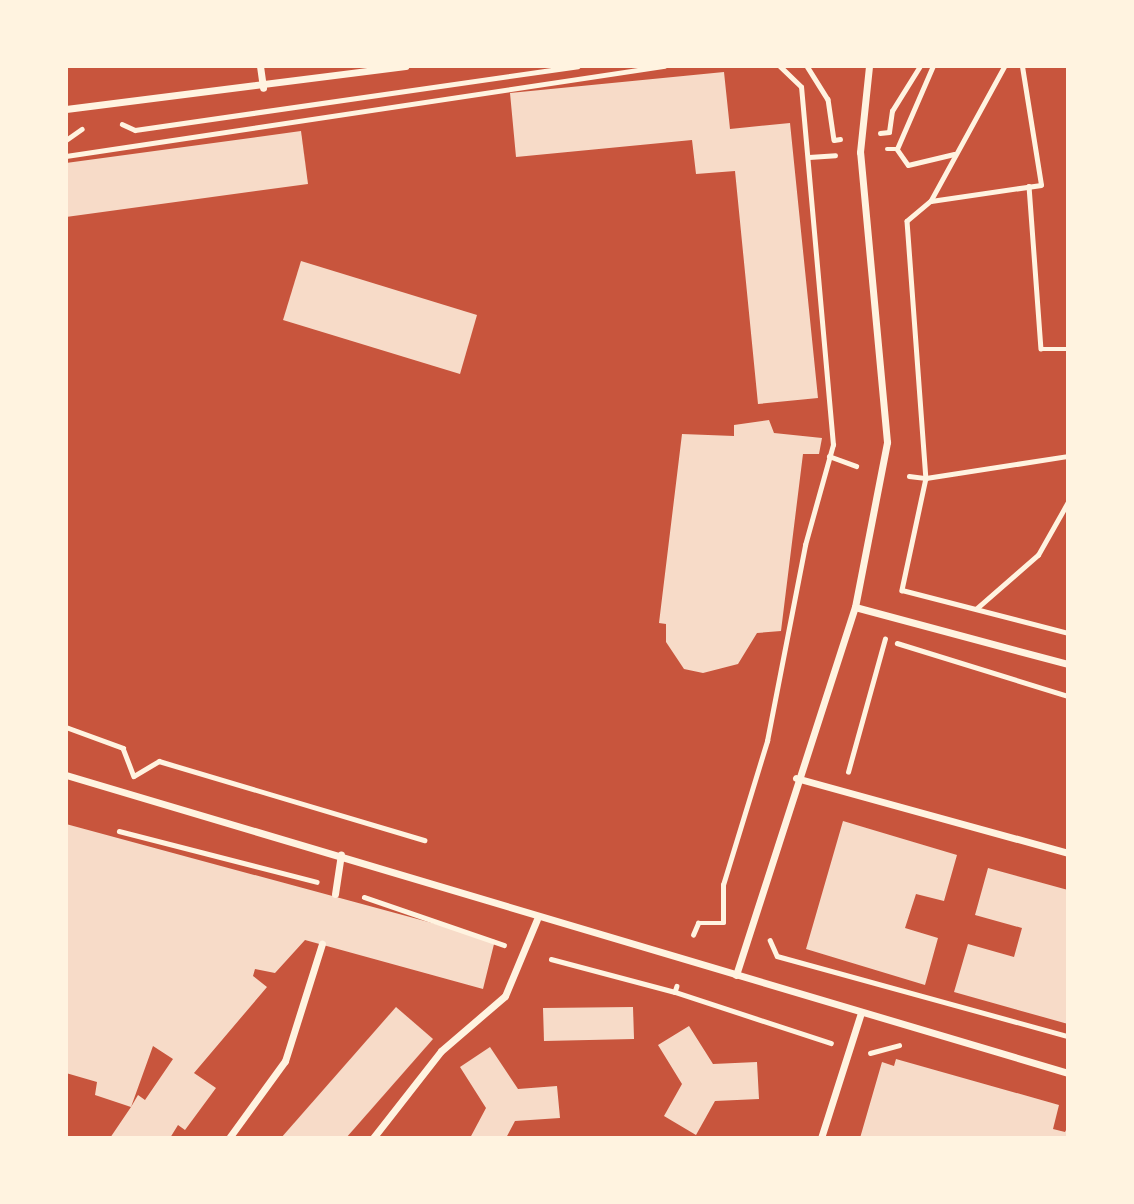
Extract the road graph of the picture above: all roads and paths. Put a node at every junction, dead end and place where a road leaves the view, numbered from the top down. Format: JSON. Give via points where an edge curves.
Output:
{"nodes":[{"id":1,"x":260,"y":66,"type":"edge"},
{"id":2,"x":405,"y":66,"type":"edge"},
{"id":3,"x":577,"y":66,"type":"edge"},
{"id":4,"x":664,"y":66,"type":"edge"},
{"id":5,"x":779,"y":66,"type":"edge"},
{"id":6,"x":807,"y":66,"type":"edge"},
{"id":7,"x":869,"y":66,"type":"edge"},
{"id":8,"x":920,"y":66,"type":"edge"},
{"id":9,"x":933,"y":66,"type":"edge"},
{"id":10,"x":1005,"y":66,"type":"edge"},
{"id":11,"x":1022,"y":66,"type":"edge"},
{"id":12,"x":263,"y":89,"type":"junction"},
{"id":13,"x":66,"y":109,"type":"edge"},
{"id":14,"x":114,"y":125,"type":"dead end"},
{"id":15,"x":91,"y":128,"type":"dead end"},
{"id":16,"x":889,"y":132,"type":"dead end"},
{"id":17,"x":66,"y":140,"type":"edge"},
{"id":18,"x":834,"y":140,"type":"dead end"},
{"id":19,"x":887,"y":149,"type":"dead end"},
{"id":20,"x":897,"y":149,"type":"junction"},
{"id":21,"x":954,"y":154,"type":"junction"},
{"id":22,"x":835,"y":155,"type":"dead end"},
{"id":23,"x":66,"y":156,"type":"edge"},
{"id":24,"x":809,"y":157,"type":"junction"},
{"id":25,"x":1029,"y":186,"type":"junction"},
{"id":26,"x":931,"y":201,"type":"junction"},
{"id":27,"x":1068,"y":349,"type":"edge"},
{"id":28,"x":829,"y":456,"type":"junction"},
{"id":29,"x":1068,"y":456,"type":"edge"},
{"id":30,"x":856,"y":466,"type":"dead end"},
{"id":31,"x":909,"y":476,"type":"dead end"},
{"id":32,"x":926,"y":478,"type":"junction"},
{"id":33,"x":1068,"y":502,"type":"edge"},
{"id":34,"x":855,"y":607,"type":"junction"},
{"id":35,"x":976,"y":609,"type":"junction"},
{"id":36,"x":1068,"y":633,"type":"edge"},
{"id":37,"x":1068,"y":664,"type":"edge"},
{"id":38,"x":1068,"y":696,"type":"edge"},
{"id":39,"x":66,"y":727,"type":"edge"},
{"id":40,"x":66,"y":775,"type":"edge"},
{"id":41,"x":860,"y":776,"type":"dead end"},
{"id":42,"x":796,"y":778,"type":"junction"},
{"id":43,"x":119,"y":831,"type":"dead end"},
{"id":44,"x":424,"y":840,"type":"dead end"},
{"id":45,"x":1068,"y":853,"type":"edge"},
{"id":46,"x":341,"y":854,"type":"junction"},
{"id":47,"x":318,"y":882,"type":"dead end"},
{"id":48,"x":335,"y":894,"type":"dead end"},
{"id":49,"x":364,"y":897,"type":"dead end"},
{"id":50,"x":537,"y":919,"type":"junction"},
{"id":51,"x":723,"y":922,"type":"junction"},
{"id":52,"x":730,"y":927,"type":"dead end"},
{"id":53,"x":693,"y":935,"type":"dead end"},
{"id":54,"x":769,"y":940,"type":"dead end"},
{"id":55,"x":322,"y":944,"type":"dead end"},
{"id":56,"x":508,"y":947,"type":"dead end"},
{"id":57,"x":551,"y":959,"type":"dead end"},
{"id":58,"x":736,"y":975,"type":"junction"},
{"id":59,"x":861,"y":1013,"type":"junction"},
{"id":60,"x":1068,"y":1035,"type":"edge"},
{"id":61,"x":899,"y":1045,"type":"dead end"},
{"id":62,"x":839,"y":1046,"type":"dead end"},
{"id":63,"x":866,"y":1054,"type":"dead end"},
{"id":64,"x":1068,"y":1073,"type":"edge"},
{"id":65,"x":229,"y":1138,"type":"edge"},
{"id":66,"x":373,"y":1138,"type":"edge"},
{"id":67,"x":821,"y":1138,"type":"edge"}],
"edges":[{"from":1,"to":12,"type":"street"},
{"from":2,"to":12,"type":"street"},
{"from":3,"to":14,"type":"path","via":[[135,130]]},
{"from":4,"to":23,"type":"path"},
{"from":5,"to":24,"type":"path","via":[[801,87]]},
{"from":6,"to":18,"type":"path","via":[[828,99]]},
{"from":7,"to":34,"type":"street","via":[[860,152],[887,442]]},
{"from":8,"to":16,"type":"path","via":[[892,111]]},
{"from":9,"to":20,"type":"path"},
{"from":10,"to":21,"type":"path","via":[[974,129]]},
{"from":11,"to":25,"type":"path","via":[[1041,185]]},
{"from":12,"to":13,"type":"street"},
{"from":15,"to":17,"type":"path"},
{"from":19,"to":20,"type":"path"},
{"from":20,"to":21,"type":"path","via":[[908,165]]},
{"from":21,"to":26,"type":"path"},
{"from":22,"to":24,"type":"path"},
{"from":24,"to":28,"type":"path","via":[[833,445]]},
{"from":25,"to":26,"type":"path"},
{"from":25,"to":27,"type":"path","via":[[1041,349]]},
{"from":26,"to":32,"type":"path","via":[[907,221]]},
{"from":28,"to":30,"type":"path"},
{"from":28,"to":51,"type":"path","via":[[766,741],[723,885]]},
{"from":29,"to":32,"type":"path"},
{"from":31,"to":32,"type":"path"},
{"from":32,"to":35,"type":"path","via":[[902,590]]},
{"from":33,"to":35,"type":"path","via":[[1038,555]]},
{"from":34,"to":37,"type":"street"},
{"from":34,"to":42,"type":"street"},
{"from":35,"to":36,"type":"path"},
{"from":38,"to":41,"type":"path","via":[[883,638],[847,772]]},
{"from":39,"to":44,"type":"path","via":[[123,748],[134,776],[159,761]]},
{"from":40,"to":46,"type":"street"},
{"from":42,"to":45,"type":"street"},
{"from":42,"to":58,"type":"street"},
{"from":43,"to":47,"type":"path"},
{"from":46,"to":48,"type":"street"},
{"from":46,"to":50,"type":"street"},
{"from":49,"to":56,"type":"path"},
{"from":50,"to":58,"type":"street"},
{"from":50,"to":66,"type":"street","via":[[505,996],[441,1051]]},
{"from":51,"to":52,"type":"path"},
{"from":51,"to":53,"type":"path","via":[[698,923]]},
{"from":54,"to":60,"type":"path","via":[[777,956]]},
{"from":55,"to":65,"type":"street","via":[[285,1061]]},
{"from":57,"to":62,"type":"path","via":[[676,989]]},
{"from":58,"to":59,"type":"street"},
{"from":59,"to":64,"type":"street"},
{"from":59,"to":67,"type":"street"},
{"from":61,"to":63,"type":"path"}]}
